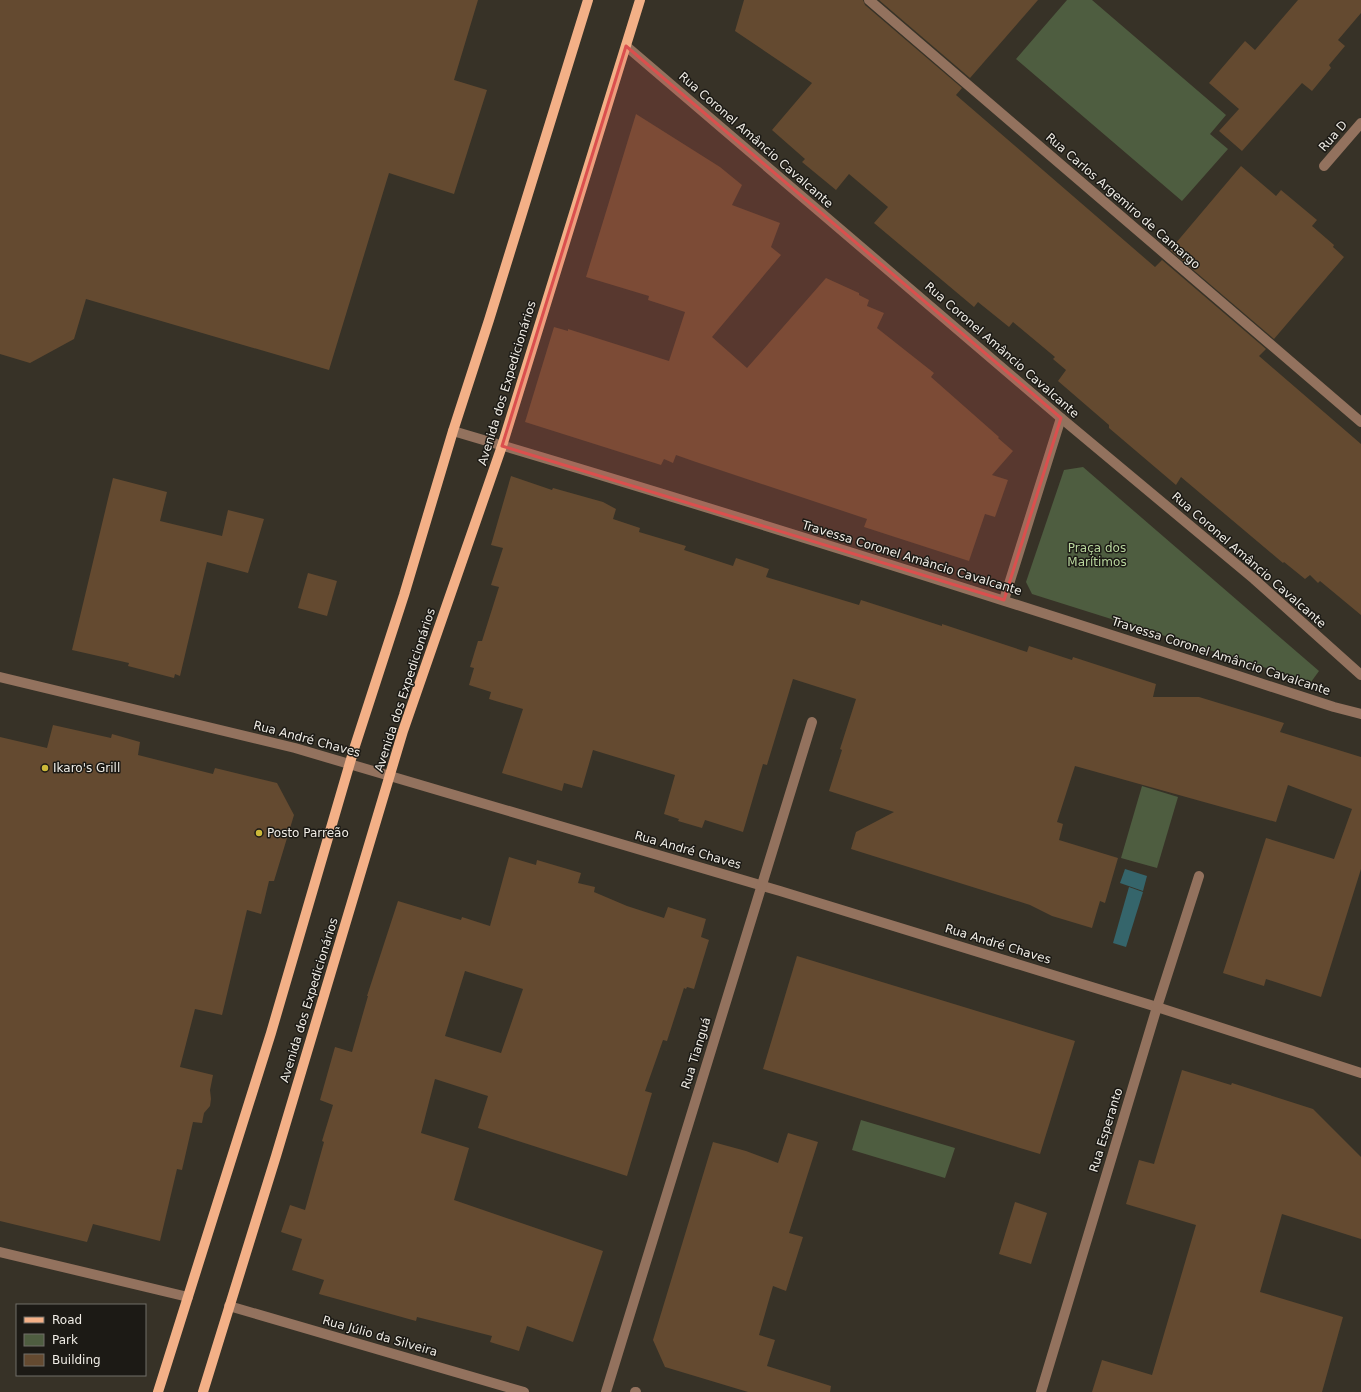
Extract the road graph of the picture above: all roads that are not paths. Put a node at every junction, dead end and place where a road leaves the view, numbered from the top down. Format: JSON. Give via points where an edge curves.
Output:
{"nodes":[{"id":1,"x":588,"y":0,"type":"edge"},
{"id":2,"x":640,"y":0,"type":"edge"},
{"id":3,"x":868,"y":0,"type":"edge"},
{"id":4,"x":626,"y":46,"type":"junction"},
{"id":5,"x":1361,"y":123,"type":"edge"},
{"id":6,"x":1324,"y":166,"type":"dead end"},
{"id":7,"x":1061,"y":418,"type":"junction"},
{"id":8,"x":1361,"y":422,"type":"edge"},
{"id":9,"x":453,"y":431,"type":"junction"},
{"id":10,"x":502,"y":446,"type":"junction"},
{"id":11,"x":1004,"y":600,"type":"junction"},
{"id":12,"x":1361,"y":675,"type":"edge"},
{"id":13,"x":0,"y":677,"type":"edge"},
{"id":14,"x":1361,"y":714,"type":"edge"},
{"id":15,"x":812,"y":722,"type":"dead end"},
{"id":16,"x":350,"y":764,"type":"junction"},
{"id":17,"x":390,"y":776,"type":"junction"},
{"id":18,"x":1199,"y":876,"type":"dead end"},
{"id":19,"x":762,"y":886,"type":"junction"},
{"id":20,"x":1157,"y":1007,"type":"junction"},
{"id":21,"x":1361,"y":1073,"type":"edge"},
{"id":22,"x":0,"y":1252,"type":"edge"},
{"id":23,"x":188,"y":1297,"type":"junction"},
{"id":24,"x":229,"y":1306,"type":"junction"},
{"id":25,"x":158,"y":1392,"type":"edge"},
{"id":26,"x":203,"y":1392,"type":"edge"},
{"id":27,"x":524,"y":1392,"type":"edge"},
{"id":28,"x":606,"y":1392,"type":"edge"},
{"id":29,"x":1041,"y":1392,"type":"edge"}],
"edges":[{"from":1,"to":9,"type":"main road"},
{"from":2,"to":4,"type":"main road","name":"Avenida dos Expedicionários"},
{"from":3,"to":8,"type":"street","name":"Rua Carlos Argemiro de Camargo"},
{"from":4,"to":7,"type":"street","name":"Rua Coronel Amâncio Cavalcante"},
{"from":4,"to":10,"type":"main road","name":"Avenida dos Expedicionários"},
{"from":5,"to":6,"type":"street","name":"Rua D"},
{"from":7,"to":11,"type":"street"},
{"from":7,"to":12,"type":"street","name":"Rua Coronel Amâncio Cavalcante","via":[[1254,579]]},
{"from":9,"to":10,"type":"street","name":"Travessa Coronel Amâncio Cavalcante"},
{"from":9,"to":16,"type":"main road"},
{"from":10,"to":11,"type":"street","name":"Travessa Coronel Amâncio Cavalcante"},
{"from":10,"to":17,"type":"main road","name":"Avenida dos Expedicionários","via":[[403,731]]},
{"from":11,"to":14,"type":"street","name":"Travessa Coronel Amâncio Cavalcante"},
{"from":13,"to":16,"type":"street","name":"Rua André Chaves","via":[[295,748]]},
{"from":15,"to":19,"type":"street","name":"Rua Tianguá"},
{"from":16,"to":17,"type":"street","name":"Rua André Chaves"},
{"from":16,"to":23,"type":"main road","via":[[271,1033]]},
{"from":17,"to":19,"type":"street","name":"Rua André Chaves"},
{"from":17,"to":24,"type":"main road","name":"Avenida dos Expedicionários"},
{"from":18,"to":20,"type":"street","name":"Rua Esperanto"},
{"from":19,"to":20,"type":"street","name":"Rua André Chaves"},
{"from":19,"to":28,"type":"street","name":"Rua Tianguá"},
{"from":20,"to":21,"type":"street","name":"Rua André Chaves"},
{"from":20,"to":29,"type":"street","name":"Rua Esperanto"},
{"from":22,"to":23,"type":"street"},
{"from":23,"to":25,"type":"main road"},
{"from":24,"to":26,"type":"main road","name":"Avenida dos Expedicionários"},
{"from":24,"to":27,"type":"street","name":"Rua Júlio da Silveira"}]}
